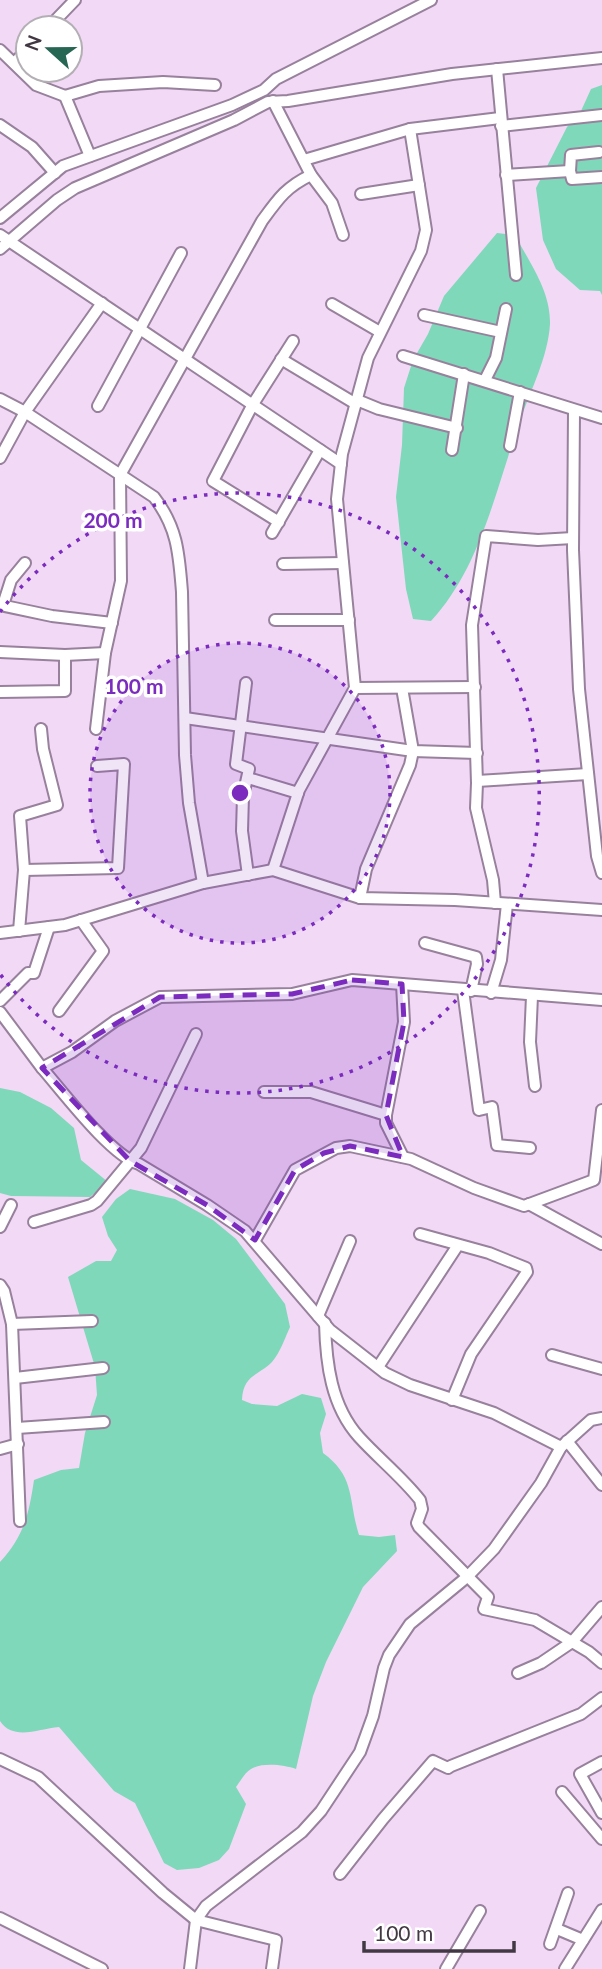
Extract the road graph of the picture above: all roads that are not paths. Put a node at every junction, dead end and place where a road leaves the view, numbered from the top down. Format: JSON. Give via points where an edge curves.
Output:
{"nodes":[{"id":1,"x":75,"y":0,"type":"edge"},
{"id":2,"x":431,"y":0,"type":"edge"},
{"id":3,"x":62,"y":14,"type":"edge"},
{"id":4,"x":0,"y":50,"type":"edge"},
{"id":5,"x":602,"y":58,"type":"edge"},
{"id":6,"x":14,"y":63,"type":"edge"},
{"id":7,"x":497,"y":69,"type":"junction"},
{"id":8,"x":35,"y":84,"type":"edge"},
{"id":9,"x":215,"y":85,"type":"dead end"},
{"id":10,"x":264,"y":90,"type":"junction"},
{"id":11,"x":65,"y":96,"type":"junction"},
{"id":12,"x":270,"y":102,"type":"junction"},
{"id":13,"x":602,"y":115,"type":"edge"},
{"id":14,"x":500,"y":122,"type":"junction"},
{"id":15,"x":0,"y":124,"type":"edge"},
{"id":16,"x":410,"y":129,"type":"junction"},
{"id":17,"x":599,"y":152,"type":"dead end"},
{"id":18,"x":90,"y":156,"type":"junction"},
{"id":19,"x":304,"y":160,"type":"junction"},
{"id":20,"x":570,"y":171,"type":"junction"},
{"id":21,"x":55,"y":173,"type":"junction"},
{"id":22,"x":312,"y":175,"type":"junction"},
{"id":23,"x":506,"y":175,"type":"junction"},
{"id":24,"x":602,"y":177,"type":"edge"},
{"id":25,"x":419,"y":185,"type":"junction"},
{"id":26,"x":361,"y":194,"type":"dead end"},
{"id":27,"x":0,"y":218,"type":"edge"},
{"id":28,"x":343,"y":235,"type":"dead end"},
{"id":29,"x":3,"y":242,"type":"edge"},
{"id":30,"x":181,"y":253,"type":"dead end"},
{"id":31,"x":516,"y":275,"type":"dead end"},
{"id":32,"x":102,"y":303,"type":"junction"},
{"id":33,"x":332,"y":304,"type":"dead end"},
{"id":34,"x":506,"y":309,"type":"dead end"},
{"id":35,"x":425,"y":315,"type":"dead end"},
{"id":36,"x":141,"y":329,"type":"junction"},
{"id":37,"x":380,"y":332,"type":"junction"},
{"id":38,"x":501,"y":332,"type":"junction"},
{"id":39,"x":293,"y":341,"type":"dead end"},
{"id":40,"x":404,"y":356,"type":"dead end"},
{"id":41,"x":184,"y":358,"type":"junction"},
{"id":42,"x":281,"y":359,"type":"junction"},
{"id":43,"x":464,"y":374,"type":"junction"},
{"id":44,"x":485,"y":380,"type":"junction"},
{"id":45,"x":520,"y":392,"type":"junction"},
{"id":46,"x":0,"y":399,"type":"edge"},
{"id":47,"x":356,"y":402,"type":"junction"},
{"id":48,"x":253,"y":404,"type":"junction"},
{"id":49,"x":98,"y":406,"type":"dead end"},
{"id":50,"x":574,"y":411,"type":"junction"},
{"id":51,"x":25,"y":412,"type":"junction"},
{"id":52,"x":602,"y":418,"type":"edge"},
{"id":53,"x":457,"y":428,"type":"junction"},
{"id":54,"x":510,"y":446,"type":"dead end"},
{"id":55,"x":320,"y":450,"type":"junction"},
{"id":56,"x":452,"y":450,"type":"dead end"},
{"id":57,"x":0,"y":457,"type":"edge"},
{"id":58,"x":341,"y":464,"type":"junction"},
{"id":59,"x":120,"y":475,"type":"junction"},
{"id":60,"x":279,"y":522,"type":"junction"},
{"id":61,"x":272,"y":533,"type":"dead end"},
{"id":62,"x":573,"y":538,"type":"junction"},
{"id":63,"x":25,"y":562,"type":"dead end"},
{"id":64,"x":343,"y":563,"type":"junction"},
{"id":65,"x":284,"y":565,"type":"dead end"},
{"id":66,"x":4,"y":582,"type":"edge"},
{"id":67,"x":1,"y":605,"type":"edge"},
{"id":68,"x":275,"y":620,"type":"dead end"},
{"id":69,"x":349,"y":620,"type":"junction"},
{"id":70,"x":112,"y":623,"type":"junction"},
{"id":71,"x":0,"y":652,"type":"edge"},
{"id":72,"x":106,"y":653,"type":"junction"},
{"id":73,"x":65,"y":655,"type":"junction"},
{"id":74,"x":246,"y":683,"type":"dead end"},
{"id":75,"x":475,"y":687,"type":"junction"},
{"id":76,"x":355,"y":688,"type":"junction"},
{"id":77,"x":402,"y":688,"type":"junction"},
{"id":78,"x":0,"y":692,"type":"edge"},
{"id":79,"x":185,"y":718,"type":"junction"},
{"id":80,"x":241,"y":724,"type":"junction"},
{"id":81,"x":41,"y":729,"type":"dead end"},
{"id":82,"x":96,"y":729,"type":"dead end"},
{"id":83,"x":328,"y":737,"type":"junction"},
{"id":84,"x":413,"y":751,"type":"junction"},
{"id":85,"x":477,"y":753,"type":"junction"},
{"id":86,"x":97,"y":766,"type":"dead end"},
{"id":87,"x":588,"y":774,"type":"junction"},
{"id":88,"x":248,"y":778,"type":"junction"},
{"id":89,"x":477,"y":780,"type":"junction"},
{"id":90,"x":298,"y":793,"type":"junction"},
{"id":91,"x":24,"y":870,"type":"junction"},
{"id":92,"x":273,"y":870,"type":"junction"},
{"id":93,"x":602,"y":873,"type":"edge"},
{"id":94,"x":248,"y":874,"type":"junction"},
{"id":95,"x":203,"y":883,"type":"junction"},
{"id":96,"x":360,"y":898,"type":"junction"},
{"id":97,"x":495,"y":903,"type":"junction"},
{"id":98,"x":507,"y":904,"type":"junction"},
{"id":99,"x":602,"y":910,"type":"edge"},
{"id":100,"x":81,"y":920,"type":"junction"},
{"id":101,"x":49,"y":927,"type":"junction"},
{"id":102,"x":19,"y":931,"type":"junction"},
{"id":103,"x":0,"y":933,"type":"edge"},
{"id":104,"x":425,"y":943,"type":"dead end"},
{"id":105,"x":402,"y":984,"type":"junction"},
{"id":106,"x":467,"y":990,"type":"junction"},
{"id":107,"x":491,"y":993,"type":"junction"},
{"id":108,"x":532,"y":996,"type":"junction"},
{"id":109,"x":602,"y":1000,"type":"edge"},
{"id":110,"x":0,"y":1001,"type":"edge"},
{"id":111,"x":60,"y":1011,"type":"dead end"},
{"id":112,"x":0,"y":1012,"type":"edge"},
{"id":113,"x":196,"y":1034,"type":"dead end"},
{"id":114,"x":42,"y":1068,"type":"junction"},
{"id":115,"x":535,"y":1086,"type":"dead end"},
{"id":116,"x":264,"y":1092,"type":"dead end"},
{"id":117,"x":602,"y":1110,"type":"edge"},
{"id":118,"x":386,"y":1115,"type":"junction"},
{"id":119,"x":601,"y":1132,"type":"edge"},
{"id":120,"x":530,"y":1148,"type":"dead end"},
{"id":121,"x":403,"y":1157,"type":"junction"},
{"id":122,"x":130,"y":1161,"type":"junction"},
{"id":123,"x":529,"y":1204,"type":"junction"},
{"id":124,"x":12,"y":1205,"type":"dead end"},
{"id":125,"x":34,"y":1222,"type":"dead end"},
{"id":126,"x":0,"y":1227,"type":"edge"},
{"id":127,"x":420,"y":1234,"type":"dead end"},
{"id":128,"x":255,"y":1240,"type":"junction"},
{"id":129,"x":350,"y":1241,"type":"dead end"},
{"id":130,"x":602,"y":1244,"type":"edge"},
{"id":131,"x":458,"y":1245,"type":"junction"},
{"id":132,"x":0,"y":1285,"type":"edge"},
{"id":133,"x":3,"y":1307,"type":"edge"},
{"id":134,"x":321,"y":1320,"type":"junction"},
{"id":135,"x":92,"y":1321,"type":"dead end"},
{"id":136,"x":12,"y":1324,"type":"junction"},
{"id":137,"x":552,"y":1355,"type":"dead end"},
{"id":138,"x":378,"y":1367,"type":"junction"},
{"id":139,"x":103,"y":1368,"type":"dead end"},
{"id":140,"x":602,"y":1369,"type":"edge"},
{"id":141,"x":15,"y":1378,"type":"junction"},
{"id":142,"x":452,"y":1400,"type":"junction"},
{"id":143,"x":602,"y":1418,"type":"edge"},
{"id":144,"x":104,"y":1422,"type":"dead end"},
{"id":145,"x":17,"y":1428,"type":"junction"},
{"id":146,"x":18,"y":1444,"type":"junction"},
{"id":147,"x":564,"y":1444,"type":"junction"},
{"id":148,"x":0,"y":1449,"type":"edge"},
{"id":149,"x":602,"y":1485,"type":"edge"},
{"id":150,"x":20,"y":1521,"type":"dead end"},
{"id":151,"x":467,"y":1577,"type":"junction"},
{"id":152,"x":602,"y":1607,"type":"edge"},
{"id":153,"x":572,"y":1642,"type":"junction"},
{"id":154,"x":601,"y":1662,"type":"edge"},
{"id":155,"x":518,"y":1674,"type":"dead end"},
{"id":156,"x":602,"y":1698,"type":"edge"},
{"id":157,"x":0,"y":1759,"type":"edge"},
{"id":158,"x":602,"y":1762,"type":"edge"},
{"id":159,"x":562,"y":1792,"type":"dead end"},
{"id":160,"x":602,"y":1813,"type":"edge"},
{"id":161,"x":602,"y":1839,"type":"edge"},
{"id":162,"x":340,"y":1874,"type":"dead end"},
{"id":163,"x":568,"y":1893,"type":"dead end"},
{"id":164,"x":602,"y":1910,"type":"edge"},
{"id":165,"x":480,"y":1911,"type":"dead end"},
{"id":166,"x":0,"y":1918,"type":"edge"},
{"id":167,"x":196,"y":1920,"type":"junction"},
{"id":168,"x":557,"y":1928,"type":"junction"},
{"id":169,"x":583,"y":1940,"type":"junction"},
{"id":170,"x":550,"y":1944,"type":"dead end"},
{"id":171,"x":102,"y":1969,"type":"edge"},
{"id":172,"x":190,"y":1969,"type":"edge"},
{"id":173,"x":271,"y":1969,"type":"edge"},
{"id":174,"x":446,"y":1969,"type":"edge"},
{"id":175,"x":565,"y":1969,"type":"edge"}],
"edges":[{"from":1,"to":3,"type":"street"},
{"from":2,"to":10,"type":"street","via":[[276,79]]},
{"from":4,"to":6,"type":"street"},
{"from":5,"to":7,"type":"street"},
{"from":7,"to":12,"type":"street"},
{"from":7,"to":14,"type":"street"},
{"from":8,"to":11,"type":"street"},
{"from":9,"to":11,"type":"street","via":[[99,86]]},
{"from":10,"to":12,"type":"street"},
{"from":10,"to":18,"type":"street"},
{"from":11,"to":18,"type":"street"},
{"from":12,"to":19,"type":"street"},
{"from":12,"to":29,"type":"street","via":[[75,188]]},
{"from":13,"to":14,"type":"street"},
{"from":14,"to":16,"type":"street"},
{"from":14,"to":23,"type":"street"},
{"from":15,"to":21,"type":"street","via":[[32,146]]},
{"from":16,"to":19,"type":"street"},
{"from":16,"to":25,"type":"street"},
{"from":17,"to":20,"type":"street","via":[[571,155]]},
{"from":18,"to":21,"type":"street"},
{"from":19,"to":22,"type":"street"},
{"from":20,"to":23,"type":"street"},
{"from":20,"to":24,"type":"street","via":[[572,179]]},
{"from":21,"to":27,"type":"street"},
{"from":22,"to":28,"type":"street","via":[[332,203]]},
{"from":22,"to":41,"type":"street","via":[[284,191],[262,221]]},
{"from":23,"to":31,"type":"street"},
{"from":25,"to":26,"type":"street"},
{"from":25,"to":37,"type":"street","via":[[426,230],[421,251]]},
{"from":29,"to":32,"type":"street"},
{"from":30,"to":36,"type":"street"},
{"from":32,"to":36,"type":"street"},
{"from":32,"to":51,"type":"street"},
{"from":33,"to":37,"type":"street"},
{"from":34,"to":38,"type":"street"},
{"from":35,"to":38,"type":"street"},
{"from":36,"to":41,"type":"street"},
{"from":36,"to":49,"type":"street"},
{"from":37,"to":47,"type":"street"},
{"from":38,"to":44,"type":"street"},
{"from":39,"to":42,"type":"street"},
{"from":40,"to":43,"type":"street"},
{"from":41,"to":48,"type":"street"},
{"from":41,"to":59,"type":"street"},
{"from":42,"to":47,"type":"street"},
{"from":42,"to":48,"type":"street"},
{"from":43,"to":44,"type":"street"},
{"from":43,"to":53,"type":"street"},
{"from":44,"to":45,"type":"street"},
{"from":45,"to":50,"type":"street"},
{"from":45,"to":54,"type":"street"},
{"from":46,"to":51,"type":"street"},
{"from":47,"to":53,"type":"street"},
{"from":47,"to":58,"type":"street"},
{"from":48,"to":55,"type":"street"},
{"from":48,"to":60,"type":"street","via":[[213,481]]},
{"from":50,"to":52,"type":"street"},
{"from":50,"to":62,"type":"street"},
{"from":51,"to":57,"type":"street"},
{"from":51,"to":59,"type":"street"},
{"from":53,"to":56,"type":"street"},
{"from":55,"to":58,"type":"street"},
{"from":55,"to":60,"type":"street"},
{"from":58,"to":64,"type":"street","via":[[337,499]]},
{"from":59,"to":70,"type":"street","via":[[121,581]]},
{"from":59,"to":79,"type":"street","via":[[154,497],[167,513],[178,547]]},
{"from":60,"to":61,"type":"street"},
{"from":62,"to":75,"type":"street","via":[[486,536],[472,625]]},
{"from":62,"to":87,"type":"street","via":[[579,689]]},
{"from":63,"to":66,"type":"street"},
{"from":64,"to":65,"type":"street"},
{"from":64,"to":69,"type":"street"},
{"from":66,"to":67,"type":"street"},
{"from":67,"to":70,"type":"street"},
{"from":68,"to":69,"type":"street"},
{"from":69,"to":76,"type":"street"},
{"from":70,"to":72,"type":"street"},
{"from":71,"to":73,"type":"street"},
{"from":72,"to":73,"type":"street"},
{"from":72,"to":82,"type":"street"},
{"from":73,"to":78,"type":"street","via":[[65,691]]},
{"from":74,"to":80,"type":"street"},
{"from":75,"to":77,"type":"street"},
{"from":75,"to":85,"type":"street"},
{"from":76,"to":77,"type":"street"},
{"from":76,"to":83,"type":"street"},
{"from":77,"to":84,"type":"street"},
{"from":79,"to":80,"type":"street"},
{"from":79,"to":95,"type":"street","via":[[189,803]]},
{"from":80,"to":83,"type":"street"},
{"from":80,"to":88,"type":"street","via":[[236,764],[249,769]]},
{"from":81,"to":91,"type":"street","via":[[57,805],[20,816]]},
{"from":83,"to":84,"type":"street"},
{"from":83,"to":90,"type":"street"},
{"from":84,"to":85,"type":"street"},
{"from":84,"to":96,"type":"street","via":[[366,869]]},
{"from":85,"to":89,"type":"street"},
{"from":86,"to":91,"type":"street","via":[[124,764],[118,868]]},
{"from":87,"to":89,"type":"street"},
{"from":87,"to":93,"type":"street"},
{"from":88,"to":90,"type":"street"},
{"from":88,"to":94,"type":"street","via":[[242,831]]},
{"from":89,"to":97,"type":"street","via":[[476,808],[494,880]]},
{"from":90,"to":92,"type":"street"},
{"from":91,"to":102,"type":"street"},
{"from":92,"to":94,"type":"street"},
{"from":92,"to":96,"type":"street"},
{"from":94,"to":95,"type":"street"},
{"from":95,"to":100,"type":"street"},
{"from":96,"to":97,"type":"street"},
{"from":97,"to":98,"type":"street"},
{"from":98,"to":99,"type":"street"},
{"from":98,"to":107,"type":"street"},
{"from":100,"to":101,"type":"street"},
{"from":100,"to":111,"type":"street","via":[[103,951]]},
{"from":101,"to":102,"type":"street"},
{"from":101,"to":110,"type":"street","via":[[34,973],[28,973]]},
{"from":102,"to":103,"type":"street"},
{"from":104,"to":106,"type":"street","via":[[476,957]]},
{"from":105,"to":106,"type":"street"},
{"from":105,"to":114,"type":"street","via":[[352,980],[292,995],[160,998]]},
{"from":105,"to":118,"type":"street","via":[[405,1018]]},
{"from":106,"to":107,"type":"street"},
{"from":106,"to":120,"type":"street","via":[[479,1110],[492,1107],[497,1145]]},
{"from":107,"to":108,"type":"street"},
{"from":108,"to":109,"type":"street"},
{"from":108,"to":115,"type":"street","via":[[530,1042]]},
{"from":112,"to":114,"type":"street"},
{"from":113,"to":122,"type":"street","via":[[141,1148]]},
{"from":114,"to":122,"type":"street"},
{"from":116,"to":118,"type":"street","via":[[311,1092]]},
{"from":117,"to":119,"type":"street"},
{"from":118,"to":121,"type":"street"},
{"from":119,"to":123,"type":"street","via":[[594,1180]]},
{"from":121,"to":123,"type":"street","via":[[474,1188]]},
{"from":121,"to":128,"type":"street","via":[[350,1146],[324,1153],[295,1170]]},
{"from":122,"to":125,"type":"street","via":[[91,1205]]},
{"from":122,"to":128,"type":"street","via":[[207,1205]]},
{"from":123,"to":130,"type":"street"},
{"from":124,"to":126,"type":"street"},
{"from":127,"to":131,"type":"street"},
{"from":128,"to":134,"type":"street"},
{"from":129,"to":134,"type":"street"},
{"from":131,"to":138,"type":"street"},
{"from":131,"to":142,"type":"street","via":[[507,1259],[527,1272],[471,1354]]},
{"from":132,"to":133,"type":"street"},
{"from":133,"to":136,"type":"street"},
{"from":134,"to":138,"type":"street"},
{"from":134,"to":151,"type":"street","via":[[343,1414],[360,1438],[414,1492],[422,1509],[419,1527]]},
{"from":135,"to":136,"type":"street"},
{"from":136,"to":141,"type":"street"},
{"from":137,"to":140,"type":"street"},
{"from":138,"to":142,"type":"street"},
{"from":139,"to":141,"type":"street"},
{"from":141,"to":145,"type":"street"},
{"from":142,"to":147,"type":"street"},
{"from":143,"to":147,"type":"street","via":[[591,1420]]},
{"from":144,"to":145,"type":"street"},
{"from":145,"to":146,"type":"street"},
{"from":146,"to":148,"type":"street"},
{"from":146,"to":150,"type":"street"},
{"from":147,"to":149,"type":"street"},
{"from":147,"to":151,"type":"street","via":[[494,1549]]},
{"from":151,"to":153,"type":"street","via":[[488,1597],[484,1609],[530,1618]]},
{"from":151,"to":167,"type":"street","via":[[410,1623],[389,1655],[360,1752],[315,1819],[206,1906]]},
{"from":152,"to":153,"type":"street"},
{"from":153,"to":154,"type":"street"},
{"from":153,"to":155,"type":"street"},
{"from":156,"to":162,"type":"street","via":[[580,1714],[448,1768],[433,1761]]},
{"from":157,"to":167,"type":"street","via":[[38,1777]]},
{"from":158,"to":160,"type":"street","via":[[580,1774]]},
{"from":159,"to":161,"type":"street"},
{"from":163,"to":168,"type":"street"},
{"from":164,"to":169,"type":"street"},
{"from":165,"to":174,"type":"street"},
{"from":166,"to":171,"type":"street"},
{"from":167,"to":172,"type":"street"},
{"from":167,"to":173,"type":"street","via":[[276,1940]]},
{"from":168,"to":169,"type":"street"},
{"from":168,"to":170,"type":"street"},
{"from":169,"to":175,"type":"street"}]}
